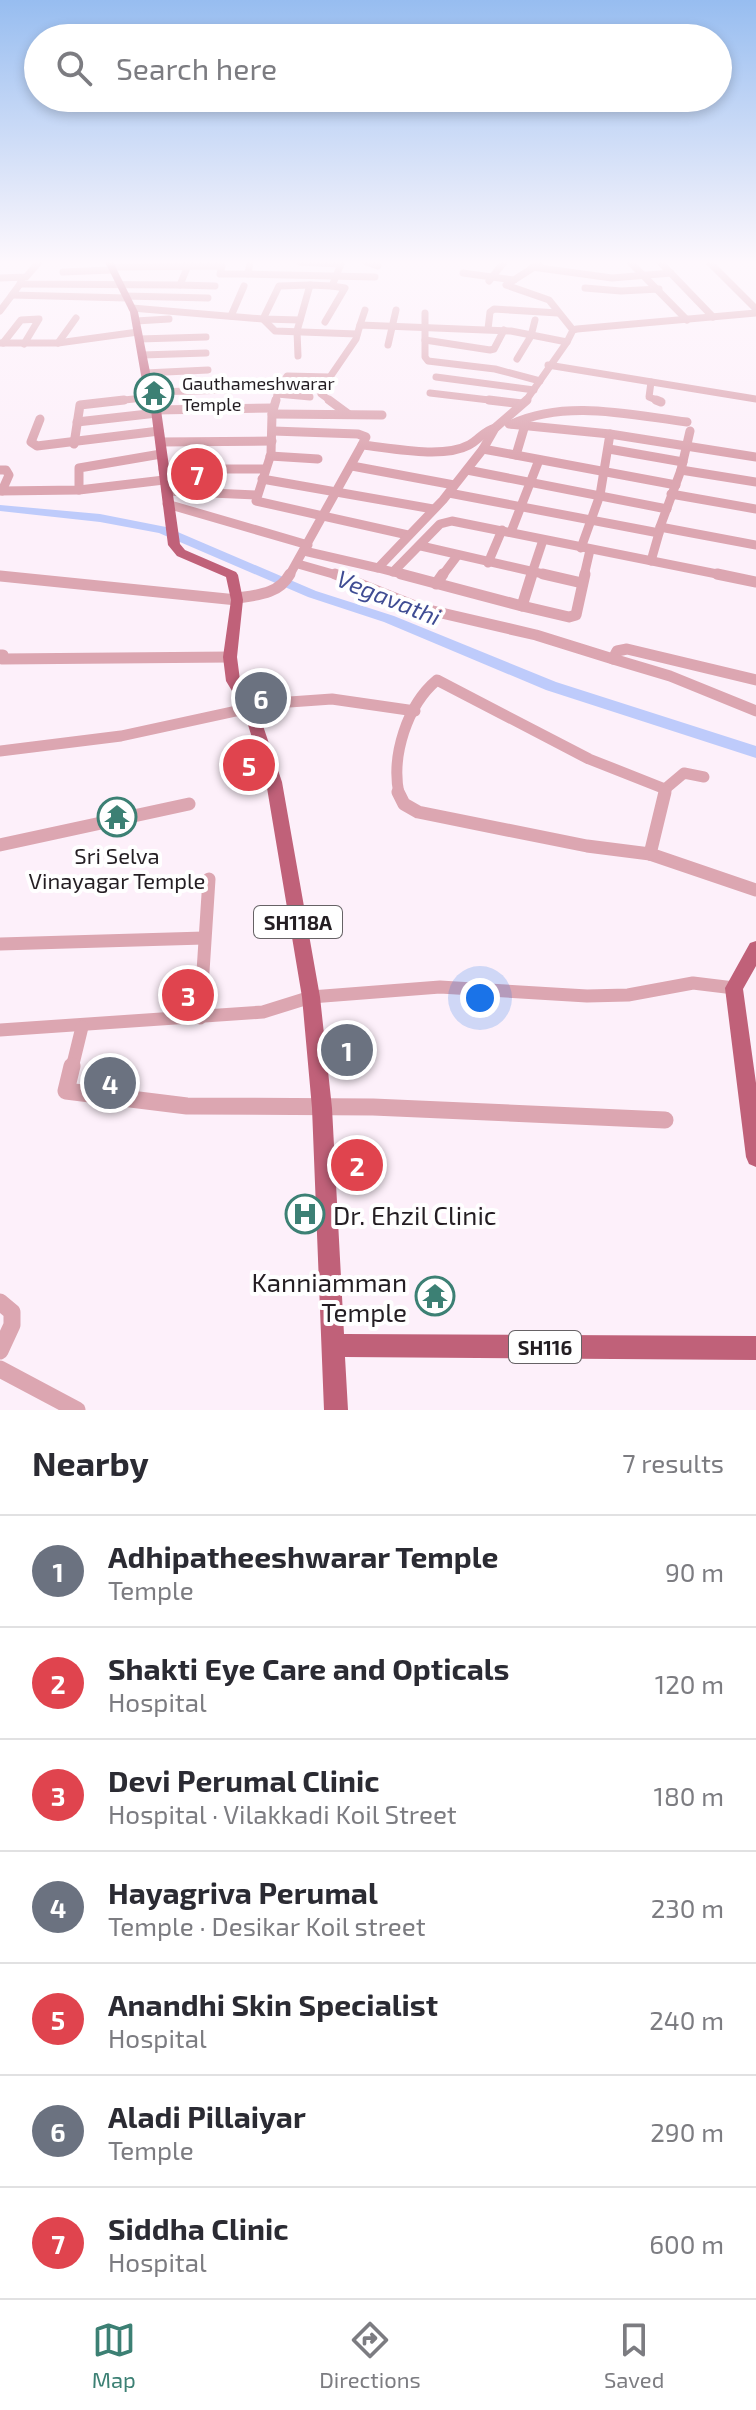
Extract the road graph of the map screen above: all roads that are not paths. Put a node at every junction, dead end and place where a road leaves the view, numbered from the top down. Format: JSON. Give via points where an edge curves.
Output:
{"nodes":[{"id":1,"x":34,"y":328,"type":"edge"},
{"id":2,"x":69,"y":328,"type":"edge"},
{"id":3,"x":137,"y":328,"type":"edge"},
{"id":4,"x":146,"y":328,"type":"edge"},
{"id":5,"x":272,"y":328,"type":"edge"},
{"id":6,"x":298,"y":328,"type":"edge"},
{"id":7,"x":359,"y":328,"type":"edge"},
{"id":8,"x":392,"y":328,"type":"edge"},
{"id":9,"x":425,"y":328,"type":"edge"},
{"id":10,"x":463,"y":328,"type":"edge"},
{"id":11,"x":533,"y":328,"type":"edge"},
{"id":12,"x":598,"y":328,"type":"edge"},
{"id":13,"x":488,"y":329,"type":"joint"},
{"id":14,"x":504,"y":330,"type":"junction"},
{"id":15,"x":573,"y":330,"type":"joint"},
{"id":16,"x":138,"y":331,"type":"junction"},
{"id":17,"x":297,"y":331,"type":"junction"},
{"id":18,"x":357,"y":334,"type":"junction"},
{"id":19,"x":531,"y":336,"type":"junction"},
{"id":20,"x":206,"y":337,"type":"dead end"},
{"id":21,"x":425,"y":340,"type":"junction"},
{"id":22,"x":567,"y":342,"type":"junction"},
{"id":23,"x":2,"y":343,"type":"edge"},
{"id":24,"x":58,"y":343,"type":"junction"},
{"id":25,"x":24,"y":344,"type":"junction"},
{"id":26,"x":388,"y":345,"type":"dead end"},
{"id":27,"x":206,"y":353,"type":"dead end"},
{"id":28,"x":142,"y":355,"type":"junction"},
{"id":29,"x":298,"y":356,"type":"dead end"},
{"id":30,"x":517,"y":359,"type":"dead end"},
{"id":31,"x":548,"y":365,"type":"junction"},
{"id":32,"x":208,"y":370,"type":"dead end"},
{"id":33,"x":145,"y":373,"type":"junction"},
{"id":34,"x":330,"y":377,"type":"junction"},
{"id":35,"x":436,"y":377,"type":"dead end"},
{"id":36,"x":540,"y":381,"type":"junction"},
{"id":37,"x":651,"y":382,"type":"junction"},
{"id":38,"x":534,"y":390,"type":"junction"},
{"id":39,"x":278,"y":392,"type":"junction"},
{"id":40,"x":430,"y":393,"type":"dead end"},
{"id":41,"x":150,"y":394,"type":"junction"},
{"id":42,"x":310,"y":397,"type":"dead end"},
{"id":43,"x":756,"y":399,"type":"edge"},
{"id":44,"x":661,"y":402,"type":"dead end"},
{"id":45,"x":522,"y":404,"type":"junction"},
{"id":46,"x":157,"y":411,"type":"junction"},
{"id":47,"x":273,"y":411,"type":"junction"},
{"id":48,"x":349,"y":414,"type":"junction"},
{"id":49,"x":382,"y":415,"type":"dead end"},
{"id":50,"x":40,"y":419,"type":"dead end"},
{"id":51,"x":77,"y":422,"type":"junction"},
{"id":52,"x":512,"y":424,"type":"junction"},
{"id":53,"x":498,"y":425,"type":"junction"},
{"id":54,"x":525,"y":425,"type":"junction"},
{"id":55,"x":610,"y":434,"type":"junction"},
{"id":56,"x":273,"y":436,"type":"junction"},
{"id":57,"x":160,"y":437,"type":"junction"},
{"id":58,"x":74,"y":444,"type":"junction"},
{"id":59,"x":362,"y":445,"type":"junction"},
{"id":60,"x":688,"y":445,"type":"junction"},
{"id":61,"x":483,"y":449,"type":"junction"},
{"id":62,"x":609,"y":449,"type":"junction"},
{"id":63,"x":161,"y":454,"type":"junction"},
{"id":64,"x":516,"y":455,"type":"junction"},
{"id":65,"x":270,"y":456,"type":"junction"},
{"id":66,"x":756,"y":457,"type":"edge"},
{"id":67,"x":318,"y":459,"type":"dead end"},
{"id":68,"x":539,"y":460,"type":"junction"},
{"id":69,"x":352,"y":466,"type":"junction"},
{"id":70,"x":682,"y":466,"type":"junction"},
{"id":71,"x":0,"y":470,"type":"edge"},
{"id":72,"x":467,"y":470,"type":"junction"},
{"id":73,"x":605,"y":472,"type":"junction"},
{"id":74,"x":264,"y":474,"type":"junction"},
{"id":75,"x":164,"y":480,"type":"junction"},
{"id":76,"x":530,"y":481,"type":"junction"},
{"id":77,"x":756,"y":482,"type":"edge"},
{"id":78,"x":452,"y":489,"type":"junction"},
{"id":79,"x":79,"y":490,"type":"junction"},
{"id":80,"x":674,"y":490,"type":"junction"},
{"id":81,"x":1,"y":491,"type":"edge"},
{"id":82,"x":338,"y":491,"type":"junction"},
{"id":83,"x":256,"y":495,"type":"junction"},
{"id":84,"x":600,"y":495,"type":"junction"},
{"id":85,"x":167,"y":504,"type":"junction"},
{"id":86,"x":523,"y":507,"type":"junction"},
{"id":87,"x":433,"y":509,"type":"junction"},
{"id":88,"x":667,"y":509,"type":"junction"},
{"id":89,"x":756,"y":509,"type":"edge"},
{"id":90,"x":324,"y":516,"type":"junction"},
{"id":91,"x":593,"y":520,"type":"junction"},
{"id":92,"x":660,"y":530,"type":"junction"},
{"id":93,"x":506,"y":531,"type":"junction"},
{"id":94,"x":408,"y":535,"type":"junction"},
{"id":95,"x":543,"y":540,"type":"junction"},
{"id":96,"x":756,"y":545,"type":"edge"},
{"id":97,"x":421,"y":546,"type":"junction"},
{"id":98,"x":306,"y":548,"type":"junction"},
{"id":99,"x":586,"y":549,"type":"junction"},
{"id":100,"x":457,"y":556,"type":"junction"},
{"id":101,"x":651,"y":561,"type":"junction"},
{"id":102,"x":488,"y":563,"type":"junction"},
{"id":103,"x":296,"y":566,"type":"junction"},
{"id":104,"x":378,"y":568,"type":"junction"},
{"id":105,"x":393,"y":572,"type":"junction"},
{"id":106,"x":535,"y":574,"type":"junction"},
{"id":107,"x":0,"y":576,"type":"edge"},
{"id":108,"x":756,"y":582,"type":"edge"},
{"id":109,"x":582,"y":583,"type":"junction"},
{"id":110,"x":436,"y":584,"type":"junction"},
{"id":111,"x":237,"y":599,"type":"junction"},
{"id":112,"x":522,"y":606,"type":"junction"},
{"id":113,"x":230,"y":657,"type":"junction"},
{"id":114,"x":613,"y":659,"type":"junction"},
{"id":115,"x":1,"y":660,"type":"edge"},
{"id":116,"x":756,"y":680,"type":"edge"},
{"id":117,"x":249,"y":706,"type":"junction"},
{"id":118,"x":415,"y":711,"type":"junction"},
{"id":119,"x":756,"y":711,"type":"edge"},
{"id":120,"x":0,"y":751,"type":"edge"},
{"id":121,"x":704,"y":777,"type":"dead end"},
{"id":122,"x":665,"y":789,"type":"junction"},
{"id":123,"x":189,"y":804,"type":"dead end"},
{"id":124,"x":0,"y":845,"type":"edge"},
{"id":125,"x":650,"y":854,"type":"junction"},
{"id":126,"x":209,"y":879,"type":"dead end"},
{"id":127,"x":756,"y":890,"type":"edge"},
{"id":128,"x":204,"y":938,"type":"junction"},
{"id":129,"x":0,"y":944,"type":"edge"},
{"id":130,"x":756,"y":949,"type":"edge"},
{"id":131,"x":734,"y":988,"type":"junction"},
{"id":132,"x":311,"y":997,"type":"junction"},
{"id":133,"x":200,"y":1018,"type":"junction"},
{"id":134,"x":82,"y":1027,"type":"junction"},
{"id":135,"x":0,"y":1030,"type":"edge"},
{"id":136,"x":751,"y":1087,"type":"edge"},
{"id":137,"x":322,"y":1108,"type":"junction"},
{"id":138,"x":665,"y":1120,"type":"dead end"},
{"id":139,"x":756,"y":1157,"type":"edge"},
{"id":140,"x":0,"y":1302,"type":"edge"},
{"id":141,"x":335,"y":1345,"type":"junction"},
{"id":142,"x":756,"y":1348,"type":"edge"},
{"id":143,"x":0,"y":1351,"type":"edge"},
{"id":144,"x":0,"y":1369,"type":"edge"},
{"id":145,"x":77,"y":1410,"type":"edge"},
{"id":146,"x":336,"y":1410,"type":"edge"}],
"edges":[{"from":1,"to":25,"type":"street"},
{"from":2,"to":24,"type":"street"},
{"from":3,"to":16,"type":"main road"},
{"from":4,"to":16,"type":"street"},
{"from":5,"to":17,"type":"street"},
{"from":6,"to":17,"type":"street"},
{"from":7,"to":18,"type":"street"},
{"from":8,"to":26,"type":"street"},
{"from":9,"to":21,"type":"street"},
{"from":10,"to":13,"type":"street"},
{"from":11,"to":19,"type":"street"},
{"from":12,"to":15,"type":"street"},
{"from":13,"to":14,"type":"street"},
{"from":14,"to":19,"type":"street"},
{"from":14,"to":21,"type":"street","via":[[490,350]]},
{"from":15,"to":22,"type":"street"},
{"from":16,"to":20,"type":"street"},
{"from":16,"to":24,"type":"street"},
{"from":16,"to":28,"type":"main road"},
{"from":17,"to":18,"type":"street"},
{"from":17,"to":29,"type":"street"},
{"from":18,"to":34,"type":"street"},
{"from":19,"to":22,"type":"street"},
{"from":19,"to":30,"type":"street"},
{"from":21,"to":36,"type":"street","via":[[428,361]]},
{"from":22,"to":31,"type":"street"},
{"from":23,"to":25,"type":"street"},
{"from":24,"to":25,"type":"street"},
{"from":27,"to":28,"type":"street"},
{"from":28,"to":33,"type":"main road"},
{"from":31,"to":36,"type":"street"},
{"from":31,"to":37,"type":"street"},
{"from":32,"to":33,"type":"street"},
{"from":33,"to":41,"type":"main road"},
{"from":34,"to":39,"type":"street","via":[[287,376]]},
{"from":34,"to":48,"type":"street","via":[[321,394]]},
{"from":35,"to":38,"type":"street"},
{"from":36,"to":38,"type":"street"},
{"from":37,"to":43,"type":"street"},
{"from":37,"to":44,"type":"street","via":[[649,397]]},
{"from":38,"to":45,"type":"street"},
{"from":39,"to":41,"type":"street"},
{"from":39,"to":42,"type":"street"},
{"from":39,"to":47,"type":"street"},
{"from":40,"to":45,"type":"street"},
{"from":41,"to":46,"type":"main road"},
{"from":41,"to":51,"type":"street","via":[[83,404]]},
{"from":45,"to":53,"type":"street"},
{"from":46,"to":47,"type":"street"},
{"from":46,"to":51,"type":"street"},
{"from":46,"to":57,"type":"main road"},
{"from":47,"to":48,"type":"street"},
{"from":47,"to":56,"type":"street"},
{"from":48,"to":49,"type":"street"},
{"from":50,"to":58,"type":"street","via":[[32,444]]},
{"from":51,"to":58,"type":"street"},
{"from":52,"to":53,"type":"street"},
{"from":52,"to":54,"type":"street"},
{"from":52,"to":60,"type":"street","via":[[532,414],[558,411],[689,427]]},
{"from":53,"to":59,"type":"street","via":[[463,448]]},
{"from":53,"to":61,"type":"street"},
{"from":54,"to":55,"type":"street"},
{"from":54,"to":64,"type":"street"},
{"from":55,"to":60,"type":"street"},
{"from":55,"to":62,"type":"street"},
{"from":56,"to":57,"type":"street"},
{"from":56,"to":59,"type":"street","via":[[358,434],[366,437]]},
{"from":56,"to":65,"type":"street"},
{"from":57,"to":58,"type":"street"},
{"from":57,"to":63,"type":"main road"},
{"from":59,"to":69,"type":"street"},
{"from":60,"to":66,"type":"street"},
{"from":60,"to":70,"type":"street"},
{"from":61,"to":64,"type":"street"},
{"from":61,"to":72,"type":"street"},
{"from":62,"to":70,"type":"street"},
{"from":62,"to":73,"type":"street"},
{"from":63,"to":75,"type":"main road"},
{"from":63,"to":79,"type":"street","via":[[79,468]]},
{"from":64,"to":68,"type":"street"},
{"from":65,"to":67,"type":"street"},
{"from":65,"to":74,"type":"street"},
{"from":68,"to":73,"type":"street"},
{"from":68,"to":76,"type":"street"},
{"from":69,"to":78,"type":"street"},
{"from":69,"to":82,"type":"street"},
{"from":70,"to":77,"type":"street"},
{"from":70,"to":80,"type":"street"},
{"from":71,"to":81,"type":"street","via":[[9,475]]},
{"from":72,"to":76,"type":"street"},
{"from":72,"to":78,"type":"street"},
{"from":73,"to":80,"type":"street"},
{"from":73,"to":84,"type":"street"},
{"from":74,"to":75,"type":"street"},
{"from":74,"to":82,"type":"street"},
{"from":74,"to":83,"type":"street"},
{"from":75,"to":79,"type":"street"},
{"from":75,"to":83,"type":"street","via":[[212,494]]},
{"from":75,"to":85,"type":"main road"},
{"from":76,"to":84,"type":"street"},
{"from":76,"to":86,"type":"street"},
{"from":78,"to":86,"type":"street"},
{"from":78,"to":87,"type":"street"},
{"from":79,"to":81,"type":"street"},
{"from":80,"to":88,"type":"street"},
{"from":80,"to":89,"type":"street"},
{"from":82,"to":87,"type":"street"},
{"from":82,"to":90,"type":"street"},
{"from":83,"to":90,"type":"street","via":[[259,503]]},
{"from":84,"to":88,"type":"street"},
{"from":84,"to":91,"type":"street"},
{"from":85,"to":98,"type":"street"},
{"from":85,"to":111,"type":"main road","via":[[174,545],[232,575]]},
{"from":86,"to":91,"type":"street"},
{"from":86,"to":93,"type":"street"},
{"from":87,"to":94,"type":"street"},
{"from":88,"to":92,"type":"street"},
{"from":90,"to":94,"type":"street"},
{"from":90,"to":98,"type":"street"},
{"from":91,"to":92,"type":"street"},
{"from":91,"to":99,"type":"street"},
{"from":92,"to":96,"type":"street"},
{"from":92,"to":101,"type":"street"},
{"from":93,"to":95,"type":"street"},
{"from":93,"to":97,"type":"street","via":[[445,522]]},
{"from":93,"to":102,"type":"street"},
{"from":94,"to":104,"type":"street"},
{"from":95,"to":99,"type":"street"},
{"from":95,"to":106,"type":"street"},
{"from":97,"to":100,"type":"street"},
{"from":97,"to":105,"type":"street"},
{"from":98,"to":103,"type":"street"},
{"from":98,"to":104,"type":"street"},
{"from":99,"to":101,"type":"street"},
{"from":99,"to":109,"type":"street"},
{"from":100,"to":102,"type":"street"},
{"from":100,"to":110,"type":"street"},
{"from":101,"to":108,"type":"street"},
{"from":102,"to":106,"type":"street"},
{"from":103,"to":111,"type":"street","via":[[284,585]]},
{"from":103,"to":114,"type":"street","via":[[420,608]]},
{"from":104,"to":105,"type":"street"},
{"from":105,"to":110,"type":"street"},
{"from":106,"to":109,"type":"street"},
{"from":106,"to":112,"type":"street"},
{"from":107,"to":111,"type":"street"},
{"from":109,"to":112,"type":"street","via":[[573,617]]},
{"from":110,"to":112,"type":"street"},
{"from":111,"to":113,"type":"main road","number":"SH118A"},
{"from":113,"to":115,"type":"street"},
{"from":113,"to":117,"type":"main road","number":"SH118A","via":[[233,681]]},
{"from":114,"to":116,"type":"street","via":[[617,651],[627,649]]},
{"from":114,"to":119,"type":"street"},
{"from":117,"to":118,"type":"street","via":[[325,696]]},
{"from":117,"to":120,"type":"street","via":[[135,733]]},
{"from":117,"to":132,"type":"main road","number":"SH118A","via":[[274,782]]},
{"from":118,"to":122,"type":"street","via":[[428,685],[443,681],[589,759]]},
{"from":118,"to":125,"type":"street","via":[[402,738],[395,773],[405,806],[587,846]]},
{"from":121,"to":122,"type":"street","via":[[684,773]]},
{"from":122,"to":125,"type":"street"},
{"from":123,"to":124,"type":"street"},
{"from":125,"to":127,"type":"street"},
{"from":126,"to":128,"type":"street"},
{"from":128,"to":129,"type":"street"},
{"from":128,"to":133,"type":"street"},
{"from":130,"to":131,"type":"main road"},
{"from":131,"to":132,"type":"street","via":[[693,983],[587,996],[440,987]]},
{"from":131,"to":136,"type":"main road"},
{"from":132,"to":133,"type":"street","via":[[263,1012]]},
{"from":132,"to":137,"type":"main road","number":"SH118A"},
{"from":133,"to":134,"type":"street"},
{"from":134,"to":135,"type":"street"},
{"from":134,"to":137,"type":"street","via":[[66,1091],[187,1106]]},
{"from":136,"to":139,"type":"main road"},
{"from":137,"to":138,"type":"street"},
{"from":137,"to":141,"type":"main road","number":"SH118A"},
{"from":140,"to":143,"type":"street","via":[[12,1312]]},
{"from":141,"to":142,"type":"main road","number":"SH116"},
{"from":141,"to":146,"type":"main road"},
{"from":144,"to":145,"type":"street"}]}
